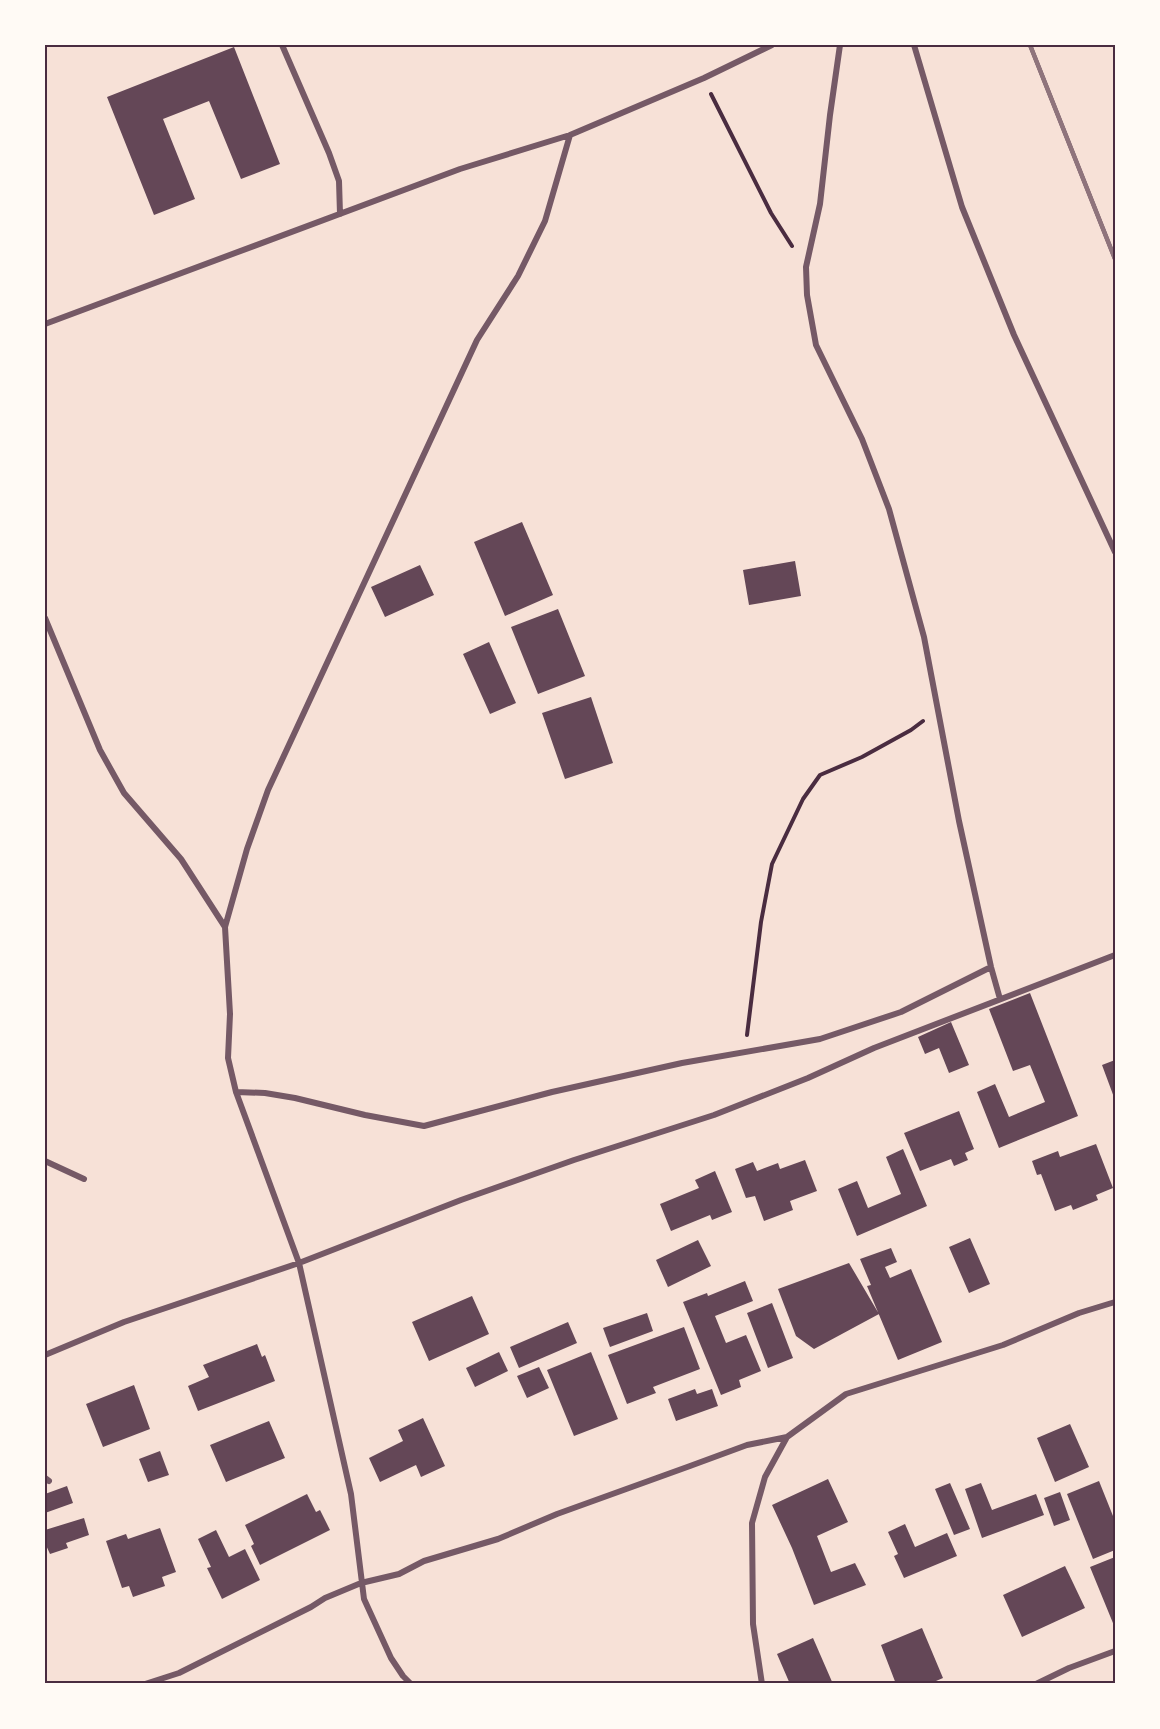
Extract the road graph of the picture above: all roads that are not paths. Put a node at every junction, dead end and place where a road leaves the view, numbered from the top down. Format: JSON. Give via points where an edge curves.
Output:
{"nodes":[{"id":1,"x":282,"y":45,"type":"edge"},
{"id":2,"x":772,"y":45,"type":"edge"},
{"id":3,"x":840,"y":45,"type":"edge"},
{"id":4,"x":914,"y":45,"type":"edge"},
{"id":5,"x":570,"y":135,"type":"junction"},
{"id":6,"x":340,"y":214,"type":"junction"},
{"id":7,"x":45,"y":324,"type":"edge"},
{"id":8,"x":1115,"y":552,"type":"edge"},
{"id":9,"x":45,"y":618,"type":"edge"},
{"id":10,"x":48,"y":626,"type":"junction"},
{"id":11,"x":45,"y":634,"type":"edge"},
{"id":12,"x":225,"y":927,"type":"junction"},
{"id":13,"x":1115,"y":955,"type":"edge"},
{"id":14,"x":991,"y":967,"type":"junction"},
{"id":15,"x":1000,"y":999,"type":"junction"},
{"id":16,"x":236,"y":1092,"type":"junction"},
{"id":17,"x":45,"y":1161,"type":"edge"},
{"id":18,"x":84,"y":1179,"type":"dead end"},
{"id":19,"x":299,"y":1263,"type":"junction"},
{"id":20,"x":1115,"y":1302,"type":"edge"},
{"id":21,"x":45,"y":1356,"type":"edge"},
{"id":22,"x":787,"y":1437,"type":"junction"},
{"id":23,"x":361,"y":1583,"type":"junction"},
{"id":24,"x":1115,"y":1651,"type":"edge"},
{"id":25,"x":146,"y":1684,"type":"edge"},
{"id":26,"x":411,"y":1684,"type":"edge"},
{"id":27,"x":762,"y":1684,"type":"edge"},
{"id":28,"x":1036,"y":1684,"type":"edge"}],
"edges":[{"from":1,"to":6,"type":"street","via":[[339,181]]},
{"from":2,"to":5,"type":"street"},
{"from":3,"to":14,"type":"street","via":[[820,204],[806,267],[807,295],[816,345],[862,439],[889,509],[924,637]]},
{"from":4,"to":8,"type":"street","via":[[962,207],[1014,335]]},
{"from":5,"to":6,"type":"street","via":[[460,169]]},
{"from":5,"to":12,"type":"street","via":[[545,221],[518,276],[477,340],[268,790]]},
{"from":6,"to":7,"type":"street"},
{"from":9,"to":10,"type":"street"},
{"from":10,"to":11,"type":"street"},
{"from":10,"to":12,"type":"street","via":[[100,750],[124,793],[181,860]]},
{"from":12,"to":16,"type":"street","via":[[230,1014],[228,1058]]},
{"from":13,"to":15,"type":"street"},
{"from":14,"to":15,"type":"street"},
{"from":14,"to":16,"type":"street","via":[[901,1012],[820,1039],[682,1063],[424,1126],[295,1098]]},
{"from":15,"to":19,"type":"street","via":[[714,1115],[513,1182]]},
{"from":16,"to":19,"type":"street"},
{"from":17,"to":18,"type":"street"},
{"from":19,"to":21,"type":"street","via":[[124,1322]]},
{"from":19,"to":23,"type":"street","via":[[351,1494]]},
{"from":20,"to":22,"type":"street","via":[[1003,1345],[846,1394]]},
{"from":22,"to":23,"type":"street","via":[[747,1445],[498,1539],[424,1561],[399,1574]]},
{"from":22,"to":27,"type":"street","via":[[765,1477],[752,1523],[753,1624]]},
{"from":23,"to":25,"type":"street","via":[[178,1673]]},
{"from":23,"to":26,"type":"street","via":[[364,1599],[391,1658]]},
{"from":24,"to":28,"type":"street"}]}
